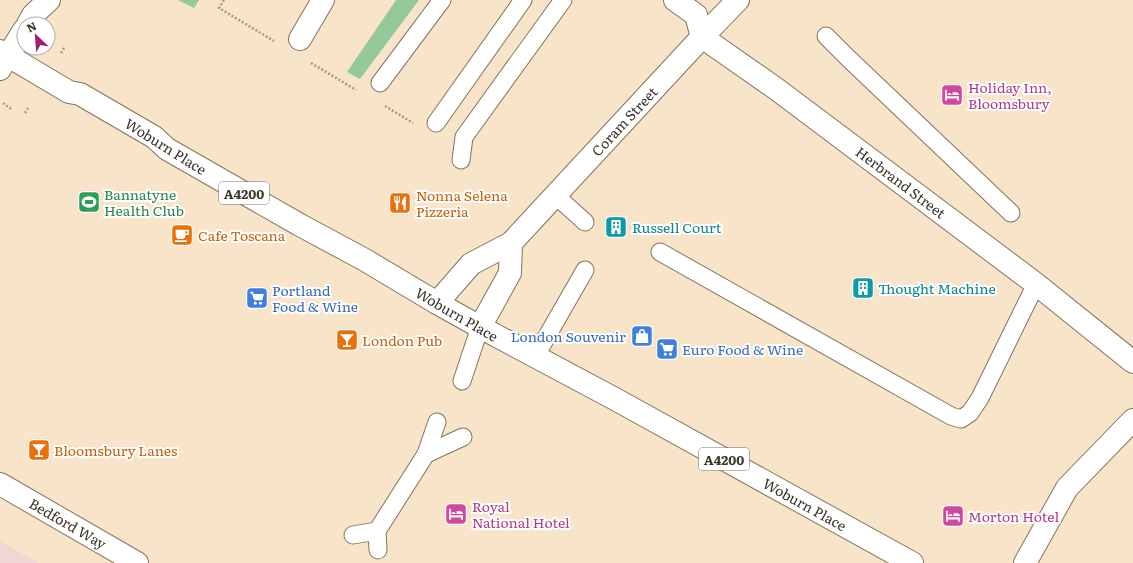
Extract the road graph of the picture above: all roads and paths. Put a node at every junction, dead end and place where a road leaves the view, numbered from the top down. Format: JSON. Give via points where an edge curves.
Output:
{"nodes":[{"id":1,"x":49,"y":0,"type":"edge"},
{"id":2,"x":224,"y":0,"type":"edge"},
{"id":3,"x":322,"y":0,"type":"edge"},
{"id":4,"x":442,"y":0,"type":"edge"},
{"id":5,"x":523,"y":0,"type":"edge"},
{"id":6,"x":563,"y":0,"type":"edge"},
{"id":7,"x":675,"y":0,"type":"edge"},
{"id":8,"x":738,"y":0,"type":"edge"},
{"id":9,"x":32,"y":16,"type":"edge"},
{"id":10,"x":826,"y":36,"type":"dead end"},
{"id":11,"x":702,"y":37,"type":"junction"},
{"id":12,"x":16,"y":41,"type":"edge"},
{"id":13,"x":279,"y":44,"type":"dead end"},
{"id":14,"x":65,"y":46,"type":"dead end"},
{"id":15,"x":302,"y":49,"type":"joint"},
{"id":16,"x":61,"y":53,"type":"dead end"},
{"id":17,"x":3,"y":59,"type":"edge"},
{"id":18,"x":380,"y":83,"type":"dead end"},
{"id":19,"x":362,"y":93,"type":"dead end"},
{"id":20,"x":3,"y":103,"type":"dead end"},
{"id":21,"x":382,"y":104,"type":"dead end"},
{"id":22,"x":28,"y":108,"type":"dead end"},
{"id":23,"x":11,"y":109,"type":"dead end"},
{"id":24,"x":25,"y":113,"type":"dead end"},
{"id":25,"x":436,"y":123,"type":"joint"},
{"id":26,"x":461,"y":160,"type":"dead end"},
{"id":27,"x":556,"y":196,"type":"junction"},
{"id":28,"x":1011,"y":213,"type":"dead end"},
{"id":29,"x":585,"y":222,"type":"dead end"},
{"id":30,"x":511,"y":243,"type":"junction"},
{"id":31,"x":660,"y":252,"type":"dead end"},
{"id":32,"x":585,"y":270,"type":"dead end"},
{"id":33,"x":1036,"y":284,"type":"junction"},
{"id":34,"x":437,"y":303,"type":"junction"},
{"id":35,"x":480,"y":327,"type":"junction"},
{"id":36,"x":535,"y":356,"type":"junction"},
{"id":37,"x":1133,"y":362,"type":"edge"},
{"id":38,"x":462,"y":381,"type":"dead end"},
{"id":39,"x":1133,"y":420,"type":"edge"},
{"id":40,"x":437,"y":422,"type":"dead end"},
{"id":41,"x":463,"y":437,"type":"dead end"},
{"id":42,"x":426,"y":454,"type":"junction"},
{"id":43,"x":0,"y":484,"type":"edge"},
{"id":44,"x":377,"y":531,"type":"junction"},
{"id":45,"x":353,"y":535,"type":"dead end"},
{"id":46,"x":378,"y":550,"type":"dead end"},
{"id":47,"x":137,"y":563,"type":"edge"},
{"id":48,"x":912,"y":563,"type":"edge"},
{"id":49,"x":1025,"y":563,"type":"edge"}],
"edges":[{"from":1,"to":9,"type":"street"},
{"from":2,"to":13,"type":"path","via":[[219,8]]},
{"from":3,"to":15,"type":"street"},
{"from":4,"to":18,"type":"lane"},
{"from":5,"to":25,"type":"lane"},
{"from":6,"to":26,"type":"lane","via":[[464,137]]},
{"from":7,"to":11,"type":"street","via":[[696,15]]},
{"from":8,"to":11,"type":"street","name":"Coram Street"},
{"from":10,"to":28,"type":"lane"},
{"from":11,"to":27,"type":"street","name":"Coram Street"},
{"from":11,"to":33,"type":"street","name":"Herbrand Street","via":[[775,88]]},
{"from":12,"to":17,"type":"street"},
{"from":14,"to":16,"type":"path"},
{"from":15,"to":19,"type":"path"},
{"from":17,"to":34,"type":"street","name":"Woburn Place","number":"A4200","via":[[69,92],[80,94],[154,137],[167,150]]},
{"from":20,"to":23,"type":"path"},
{"from":21,"to":25,"type":"path","via":[[428,132]]},
{"from":22,"to":24,"type":"path"},
{"from":27,"to":29,"type":"lane"},
{"from":27,"to":30,"type":"street","name":"Coram Street"},
{"from":30,"to":34,"type":"street","name":"Coram Street","via":[[471,264]]},
{"from":30,"to":35,"type":"street","via":[[510,273]]},
{"from":31,"to":33,"type":"lane","via":[[951,416],[961,419],[970,413],[980,398]]},
{"from":32,"to":36,"type":"lane"},
{"from":33,"to":37,"type":"street","name":"Herbrand Street"},
{"from":34,"to":35,"type":"street","name":"Woburn Place","number":"A4200"},
{"from":35,"to":36,"type":"street","name":"Woburn Place","number":"A4200"},
{"from":35,"to":38,"type":"lane"},
{"from":36,"to":48,"type":"street","name":"Woburn Place","number":"A4200"},
{"from":39,"to":49,"type":"street","via":[[1067,488]]},
{"from":40,"to":42,"type":"lane"},
{"from":41,"to":42,"type":"lane"},
{"from":42,"to":44,"type":"lane"},
{"from":43,"to":47,"type":"street","name":"Bedford Way"},
{"from":44,"to":45,"type":"lane"},
{"from":44,"to":46,"type":"lane"}]}
